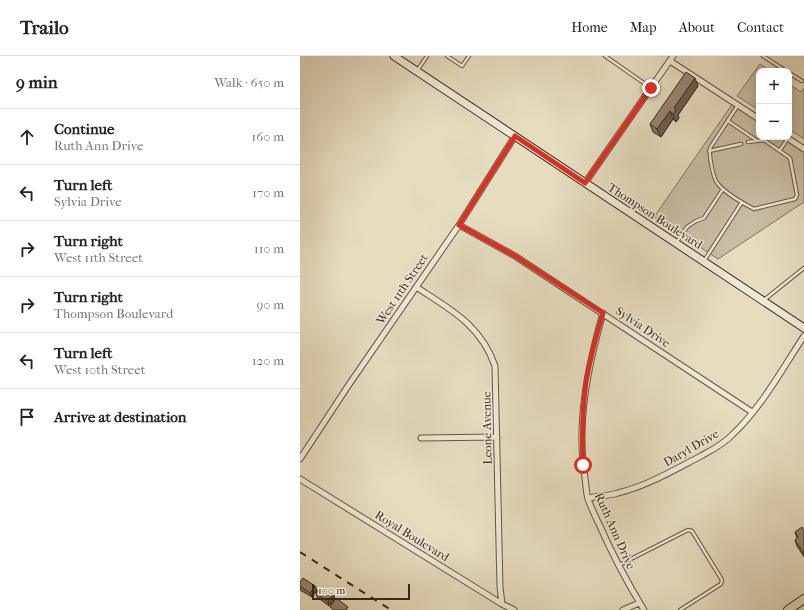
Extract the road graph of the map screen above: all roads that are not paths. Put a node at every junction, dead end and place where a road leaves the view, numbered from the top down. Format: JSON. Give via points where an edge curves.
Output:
{"nodes":[{"id":1,"x":394,"y":56,"type":"edge"},
{"id":2,"x":427,"y":56,"type":"edge"},
{"id":3,"x":447,"y":56,"type":"edge"},
{"id":4,"x":469,"y":56,"type":"edge"},
{"id":5,"x":606,"y":56,"type":"edge"},
{"id":6,"x":674,"y":56,"type":"edge"},
{"id":7,"x":762,"y":56,"type":"edge"},
{"id":8,"x":670,"y":61,"type":"junction"},
{"id":9,"x":781,"y":68,"type":"edge"},
{"id":10,"x":417,"y":71,"type":"junction"},
{"id":11,"x":792,"y":75,"type":"edge"},
{"id":12,"x":802,"y":81,"type":"dead end"},
{"id":13,"x":651,"y":88,"type":"junction"},
{"id":14,"x":738,"y":105,"type":"junction"},
{"id":15,"x":756,"y":117,"type":"edge"},
{"id":16,"x":728,"y":121,"type":"junction"},
{"id":17,"x":515,"y":136,"type":"junction"},
{"id":18,"x":756,"y":140,"type":"joint"},
{"id":19,"x":764,"y":140,"type":"edge"},
{"id":20,"x":786,"y":140,"type":"edge"},
{"id":21,"x":790,"y":140,"type":"edge"},
{"id":22,"x":748,"y":142,"type":"dead end"},
{"id":23,"x":741,"y":144,"type":"dead end"},
{"id":24,"x":804,"y":149,"type":"edge"},
{"id":25,"x":709,"y":150,"type":"junction"},
{"id":26,"x":780,"y":150,"type":"junction"},
{"id":27,"x":585,"y":183,"type":"junction"},
{"id":28,"x":724,"y":189,"type":"junction"},
{"id":29,"x":742,"y":202,"type":"junction"},
{"id":30,"x":459,"y":225,"type":"junction"},
{"id":31,"x":676,"y":243,"type":"junction"},
{"id":32,"x":703,"y":261,"type":"junction"},
{"id":33,"x":804,"y":268,"type":"edge"},
{"id":34,"x":416,"y":287,"type":"junction"},
{"id":35,"x":764,"y":301,"type":"junction"},
{"id":36,"x":603,"y":313,"type":"junction"},
{"id":37,"x":804,"y":328,"type":"edge"},
{"id":38,"x":804,"y":336,"type":"edge"},
{"id":39,"x":752,"y":412,"type":"junction"},
{"id":40,"x":497,"y":437,"type":"junction"},
{"id":41,"x":421,"y":438,"type":"dead end"},
{"id":42,"x":300,"y":459,"type":"edge"},
{"id":43,"x":300,"y":479,"type":"edge"},
{"id":44,"x":588,"y":498,"type":"junction"},
{"id":45,"x":618,"y":565,"type":"junction"},
{"id":46,"x":804,"y":599,"type":"edge"},
{"id":47,"x":639,"y":603,"type":"junction"},
{"id":48,"x":502,"y":604,"type":"junction"},
{"id":49,"x":514,"y":610,"type":"edge"},
{"id":50,"x":623,"y":610,"type":"edge"},
{"id":51,"x":644,"y":610,"type":"edge"},
{"id":52,"x":680,"y":610,"type":"edge"},
{"id":53,"x":788,"y":610,"type":"edge"}],
"edges":[{"from":1,"to":10,"type":"main road","name":"Thompson Boulevard"},
{"from":2,"to":10,"type":"lane"},
{"from":3,"to":4,"type":"lane","via":[[462,66]]},
{"from":5,"to":13,"type":"lane"},
{"from":6,"to":8,"type":"street"},
{"from":7,"to":9,"type":"lane"},
{"from":8,"to":13,"type":"street"},
{"from":8,"to":14,"type":"street"},
{"from":10,"to":17,"type":"main road","name":"Thompson Boulevard"},
{"from":11,"to":12,"type":"lane"},
{"from":13,"to":27,"type":"street"},
{"from":14,"to":15,"type":"street"},
{"from":14,"to":16,"type":"lane"},
{"from":16,"to":18,"type":"lane"},
{"from":16,"to":25,"type":"lane"},
{"from":17,"to":27,"type":"main road","name":"Thompson Boulevard"},
{"from":17,"to":30,"type":"street","name":"West 11th Street"},
{"from":18,"to":22,"type":"lane"},
{"from":19,"to":26,"type":"lane"},
{"from":20,"to":26,"type":"lane"},
{"from":21,"to":24,"type":"street"},
{"from":23,"to":25,"type":"lane"},
{"from":25,"to":28,"type":"lane","via":[[715,178],[718,185]]},
{"from":26,"to":29,"type":"lane","via":[[790,158],[798,195],[792,201],[756,209]]},
{"from":27,"to":31,"type":"main road","name":"Thompson Boulevard"},
{"from":28,"to":29,"type":"lane"},
{"from":28,"to":31,"type":"lane","via":[[704,218],[687,227]]},
{"from":29,"to":32,"type":"lane"},
{"from":30,"to":34,"type":"street","name":"West 11th Street"},
{"from":30,"to":36,"type":"street","name":"Sylvia Drive","via":[[515,256]]},
{"from":31,"to":32,"type":"main road","name":"Thompson Boulevard"},
{"from":32,"to":35,"type":"main road","name":"Thompson Boulevard"},
{"from":33,"to":35,"type":"lane"},
{"from":34,"to":40,"type":"street","name":"Leone Avenue","via":[[455,312],[480,336],[491,352],[495,366]]},
{"from":34,"to":42,"type":"street","name":"West 11th Street"},
{"from":35,"to":37,"type":"main road","name":"Thompson Boulevard"},
{"from":36,"to":39,"type":"street","name":"Sylvia Drive"},
{"from":36,"to":44,"type":"street","name":"Ruth Ann Drive","via":[[593,348],[584,405],[583,465]]},
{"from":38,"to":39,"type":"street","name":"Daryl Drive"},
{"from":39,"to":44,"type":"street","name":"Daryl Drive","via":[[733,435],[715,449],[680,468],[643,485]]},
{"from":40,"to":41,"type":"street"},
{"from":40,"to":48,"type":"street","name":"Leone Avenue"},
{"from":43,"to":48,"type":"street","name":"Royal Boulevard"},
{"from":44,"to":45,"type":"street","name":"Ruth Ann Drive"},
{"from":45,"to":47,"type":"street","name":"Ruth Ann Drive"},
{"from":45,"to":52,"type":"lane","via":[[688,530],[692,531],[722,580],[721,584]]},
{"from":46,"to":53,"type":"highway"},
{"from":47,"to":50,"type":"street"},
{"from":47,"to":51,"type":"street","name":"Ruth Ann Drive"},
{"from":48,"to":49,"type":"street","name":"Royal Boulevard"}]}
